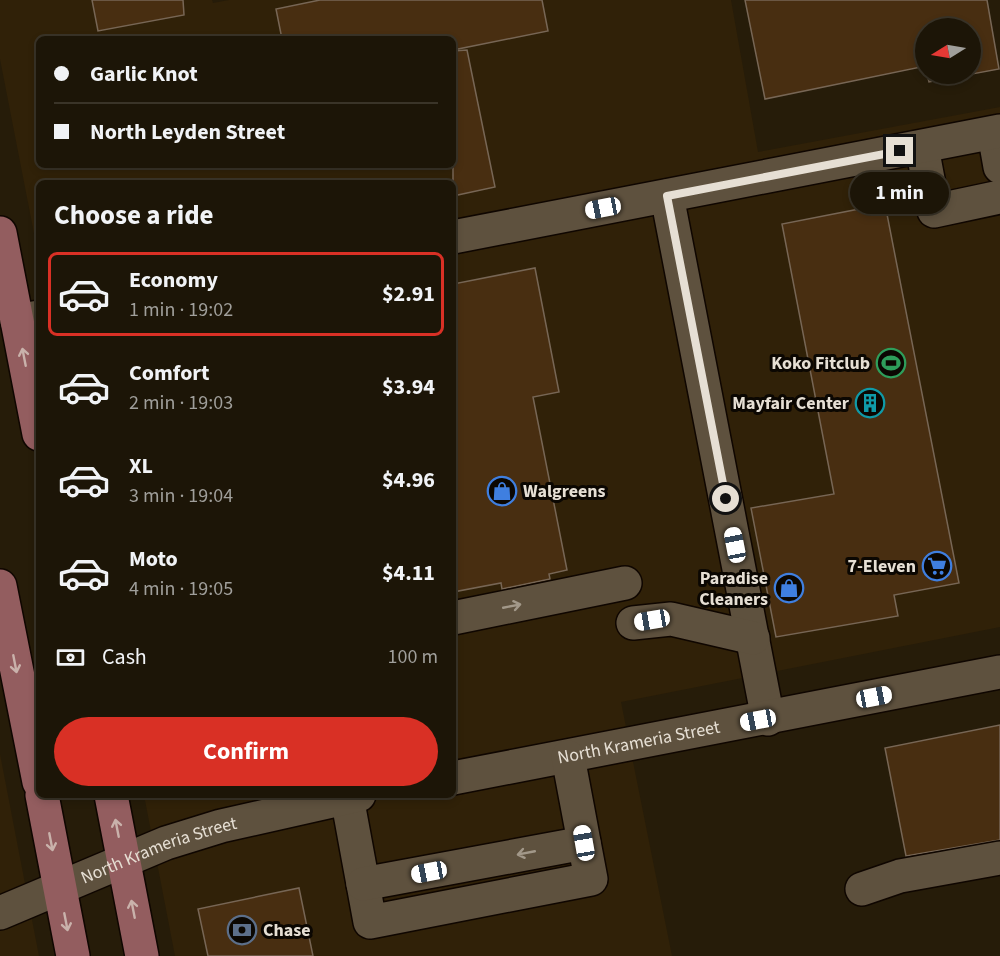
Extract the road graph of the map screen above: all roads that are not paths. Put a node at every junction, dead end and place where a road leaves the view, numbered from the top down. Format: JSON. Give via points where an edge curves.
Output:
{"nodes":[{"id":1,"x":997,"y":132,"type":"edge"},
{"id":2,"x":922,"y":147,"type":"junction"},
{"id":3,"x":1000,"y":167,"type":"edge"},
{"id":4,"x":667,"y":196,"type":"junction"},
{"id":5,"x":1000,"y":197,"type":"edge"},
{"id":6,"x":0,"y":233,"type":"edge"},
{"id":7,"x":456,"y":236,"type":"edge"},
{"id":8,"x":28,"y":319,"type":"edge"},
{"id":9,"x":36,"y":403,"type":"edge"},
{"id":10,"x":624,"y":583,"type":"dead end"},
{"id":11,"x":0,"y":586,"type":"edge"},
{"id":12,"x":456,"y":617,"type":"edge"},
{"id":13,"x":633,"y":623,"type":"dead end"},
{"id":14,"x":753,"y":638,"type":"junction"},
{"id":15,"x":1000,"y":672,"type":"edge"},
{"id":16,"x":768,"y":719,"type":"junction"},
{"id":17,"x":568,"y":757,"type":"junction"},
{"id":18,"x":36,"y":767,"type":"edge"},
{"id":19,"x":456,"y":777,"type":"edge"},
{"id":20,"x":43,"y":798,"type":"edge"},
{"id":21,"x":112,"y":798,"type":"edge"},
{"id":22,"x":331,"y":798,"type":"edge"},
{"id":23,"x":353,"y":798,"type":"edge"},
{"id":24,"x":309,"y":800,"type":"edge"},
{"id":25,"x":1000,"y":858,"type":"edge"},
{"id":26,"x":124,"y":861,"type":"junction"},
{"id":27,"x":60,"y":889,"type":"junction"},
{"id":28,"x":862,"y":889,"type":"dead end"},
{"id":29,"x":0,"y":913,"type":"edge"},
{"id":30,"x":73,"y":956,"type":"edge"},
{"id":31,"x":142,"y":956,"type":"edge"}],
"edges":[{"from":1,"to":2,"type":"street"},
{"from":1,"to":3,"type":"street"},
{"from":2,"to":4,"type":"street"},
{"from":2,"to":5,"type":"street","via":[[934,211]]},
{"from":4,"to":7,"type":"street"},
{"from":4,"to":14,"type":"street"},
{"from":6,"to":8,"type":"main road"},
{"from":9,"to":8,"type":"main road","one_way":true},
{"from":12,"to":10,"type":"street","one_way":true},
{"from":11,"to":18,"type":"main road","one_way":true},
{"from":13,"to":14,"type":"street","via":[[671,619]]},
{"from":14,"to":16,"type":"street"},
{"from":15,"to":16,"type":"street","name":"North Krameria Street"},
{"from":16,"to":17,"type":"street","name":"North Krameria Street"},
{"from":17,"to":19,"type":"street","name":"North Krameria Street"},
{"from":17,"to":23,"type":"street","via":[[591,879],[370,922]]},
{"from":20,"to":27,"type":"main road","one_way":true},
{"from":26,"to":21,"type":"main road","one_way":true},
{"from":22,"to":24,"type":"street","name":"North Krameria Street"},
{"from":24,"to":26,"type":"street","name":"North Krameria Street","via":[[166,843]]},
{"from":25,"to":28,"type":"street","via":[[900,876]]},
{"from":26,"to":27,"type":"street","name":"North Krameria Street"},
{"from":31,"to":26,"type":"main road","one_way":true},
{"from":27,"to":29,"type":"street","name":"North Krameria Street"},
{"from":27,"to":30,"type":"main road","one_way":true}]}
